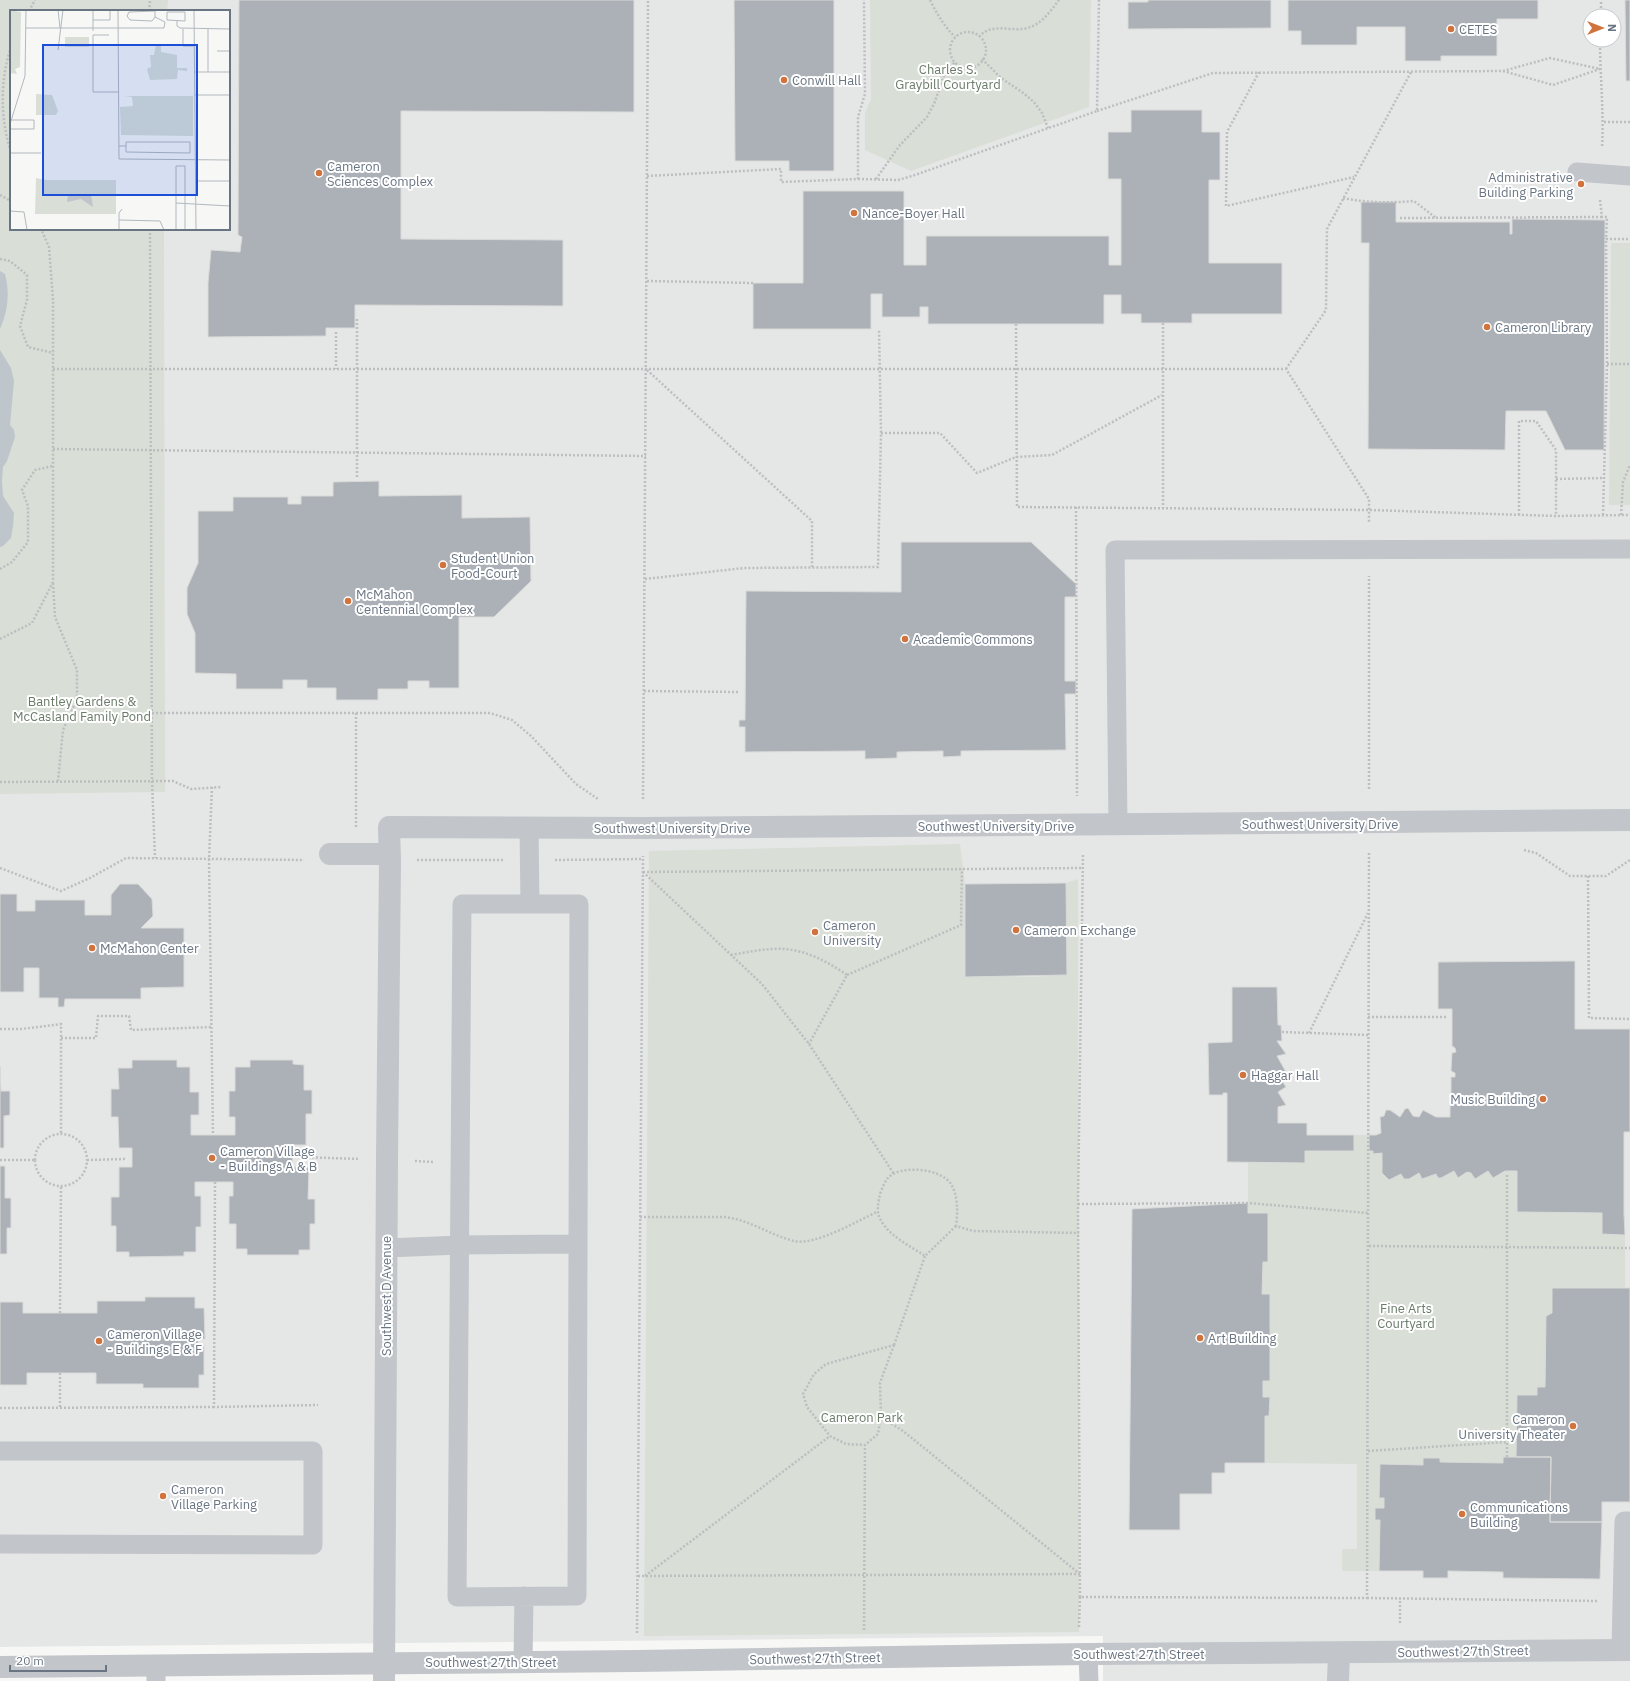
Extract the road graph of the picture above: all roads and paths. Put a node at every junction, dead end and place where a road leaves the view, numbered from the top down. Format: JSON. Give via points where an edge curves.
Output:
{"nodes":[{"id":1,"x":35,"y":0,"type":"edge"},
{"id":2,"x":150,"y":0,"type":"edge"},
{"id":3,"x":864,"y":0,"type":"edge"},
{"id":4,"x":930,"y":0,"type":"edge"},
{"id":5,"x":1059,"y":0,"type":"edge"},
{"id":6,"x":1099,"y":0,"type":"edge"},
{"id":7,"x":30,"y":10,"type":"edge"},
{"id":8,"x":149,"y":10,"type":"edge"},
{"id":9,"x":979,"y":37,"type":"junction"},
{"id":10,"x":955,"y":38,"type":"junction"},
{"id":11,"x":1600,"y":48,"type":"edge"},
{"id":12,"x":10,"y":49,"type":"edge"},
{"id":13,"x":982,"y":59,"type":"junction"},
{"id":14,"x":955,"y":62,"type":"junction"},
{"id":15,"x":1600,"y":69,"type":"junction"},
{"id":16,"x":1503,"y":71,"type":"junction"},
{"id":17,"x":1259,"y":72,"type":"junction"},
{"id":18,"x":1411,"y":72,"type":"junction"},
{"id":19,"x":1097,"y":111,"type":"junction"},
{"id":20,"x":1630,"y":122,"type":"edge"},
{"id":21,"x":1048,"y":128,"type":"junction"},
{"id":22,"x":10,"y":149,"type":"edge"},
{"id":23,"x":1577,"y":172,"type":"dead end"},
{"id":24,"x":647,"y":176,"type":"dead end"},
{"id":25,"x":1630,"y":176,"type":"edge"},
{"id":26,"x":1354,"y":177,"type":"junction"},
{"id":27,"x":858,"y":180,"type":"junction"},
{"id":28,"x":876,"y":180,"type":"junction"},
{"id":29,"x":0,"y":195,"type":"edge"},
{"id":30,"x":1343,"y":198,"type":"junction"},
{"id":31,"x":10,"y":200,"type":"edge"},
{"id":32,"x":1602,"y":217,"type":"dead end"},
{"id":33,"x":1400,"y":218,"type":"dead end"},
{"id":34,"x":1436,"y":218,"type":"junction"},
{"id":35,"x":42,"y":230,"type":"edge"},
{"id":36,"x":150,"y":230,"type":"edge"},
{"id":37,"x":1630,"y":239,"type":"edge"},
{"id":38,"x":0,"y":259,"type":"edge"},
{"id":39,"x":647,"y":281,"type":"dead end"},
{"id":40,"x":753,"y":283,"type":"dead end"},
{"id":41,"x":357,"y":319,"type":"dead end"},
{"id":42,"x":1163,"y":323,"type":"dead end"},
{"id":43,"x":1016,"y":324,"type":"dead end"},
{"id":44,"x":879,"y":328,"type":"dead end"},
{"id":45,"x":336,"y":332,"type":"dead end"},
{"id":46,"x":53,"y":353,"type":"junction"},
{"id":47,"x":1607,"y":364,"type":"junction"},
{"id":48,"x":1630,"y":364,"type":"edge"},
{"id":49,"x":53,"y":369,"type":"junction"},
{"id":50,"x":151,"y":369,"type":"junction"},
{"id":51,"x":336,"y":369,"type":"junction"},
{"id":52,"x":356,"y":369,"type":"junction"},
{"id":53,"x":646,"y":369,"type":"junction"},
{"id":54,"x":1016,"y":369,"type":"junction"},
{"id":55,"x":1163,"y":369,"type":"junction"},
{"id":56,"x":1286,"y":369,"type":"junction"},
{"id":57,"x":879,"y":370,"type":"junction"},
{"id":58,"x":1162,"y":395,"type":"junction"},
{"id":59,"x":881,"y":433,"type":"junction"},
{"id":60,"x":53,"y":449,"type":"junction"},
{"id":61,"x":151,"y":450,"type":"junction"},
{"id":62,"x":356,"y":453,"type":"junction"},
{"id":63,"x":646,"y":456,"type":"dead end"},
{"id":64,"x":1016,"y":456,"type":"junction"},
{"id":65,"x":1630,"y":465,"type":"edge"},
{"id":66,"x":53,"y":466,"type":"junction"},
{"id":67,"x":357,"y":478,"type":"dead end"},
{"id":68,"x":1604,"y":478,"type":"junction"},
{"id":69,"x":1556,"y":479,"type":"junction"},
{"id":70,"x":1076,"y":507,"type":"junction"},
{"id":71,"x":1163,"y":508,"type":"junction"},
{"id":72,"x":1369,"y":510,"type":"junction"},
{"id":73,"x":1519,"y":515,"type":"junction"},
{"id":74,"x":1603,"y":515,"type":"junction"},
{"id":75,"x":1621,"y":515,"type":"junction"},
{"id":76,"x":1630,"y":515,"type":"edge"},
{"id":77,"x":1556,"y":516,"type":"junction"},
{"id":78,"x":1630,"y":549,"type":"edge"},
{"id":79,"x":1369,"y":550,"type":"junction"},
{"id":80,"x":812,"y":567,"type":"junction"},
{"id":81,"x":0,"y":569,"type":"edge"},
{"id":82,"x":645,"y":579,"type":"dead end"},
{"id":83,"x":53,"y":582,"type":"junction"},
{"id":84,"x":0,"y":639,"type":"edge"},
{"id":85,"x":644,"y":691,"type":"dead end"},
{"id":86,"x":740,"y":692,"type":"dead end"},
{"id":87,"x":152,"y":713,"type":"junction"},
{"id":88,"x":356,"y":713,"type":"junction"},
{"id":89,"x":58,"y":781,"type":"junction"},
{"id":90,"x":152,"y":781,"type":"junction"},
{"id":91,"x":0,"y":782,"type":"edge"},
{"id":92,"x":212,"y":787,"type":"junction"},
{"id":93,"x":222,"y":787,"type":"dead end"},
{"id":94,"x":1369,"y":789,"type":"dead end"},
{"id":95,"x":600,"y":800,"type":"dead end"},
{"id":96,"x":1630,"y":820,"type":"edge"},
{"id":97,"x":1077,"y":825,"type":"junction"},
{"id":98,"x":1118,"y":825,"type":"junction"},
{"id":99,"x":529,"y":828,"type":"junction"},
{"id":100,"x":1369,"y":846,"type":"dead end"},
{"id":101,"x":1523,"y":850,"type":"dead end"},
{"id":102,"x":1361,"y":851,"type":"dead end"},
{"id":103,"x":1369,"y":851,"type":"junction"},
{"id":104,"x":1377,"y":851,"type":"dead end"},
{"id":105,"x":1090,"y":852,"type":"dead end"},
{"id":106,"x":356,"y":854,"type":"junction"},
{"id":107,"x":320,"y":857,"type":"joint"},
{"id":108,"x":389,"y":857,"type":"junction"},
{"id":109,"x":155,"y":858,"type":"junction"},
{"id":110,"x":643,"y":859,"type":"dead end"},
{"id":111,"x":210,"y":860,"type":"junction"},
{"id":112,"x":530,"y":860,"type":"junction"},
{"id":113,"x":1630,"y":860,"type":"edge"},
{"id":114,"x":0,"y":868,"type":"edge"},
{"id":115,"x":1082,"y":868,"type":"junction"},
{"id":116,"x":962,"y":869,"type":"junction"},
{"id":117,"x":1588,"y":876,"type":"junction"},
{"id":118,"x":530,"y":904,"type":"junction"},
{"id":119,"x":1369,"y":911,"type":"junction"},
{"id":120,"x":731,"y":955,"type":"junction"},
{"id":121,"x":847,"y":975,"type":"junction"},
{"id":122,"x":1368,"y":1017,"type":"junction"},
{"id":123,"x":1446,"y":1017,"type":"dead end"},
{"id":124,"x":1630,"y":1019,"type":"edge"},
{"id":125,"x":211,"y":1027,"type":"junction"},
{"id":126,"x":0,"y":1029,"type":"edge"},
{"id":127,"x":1282,"y":1032,"type":"dead end"},
{"id":128,"x":1309,"y":1033,"type":"junction"},
{"id":129,"x":1368,"y":1035,"type":"junction"},
{"id":130,"x":61,"y":1038,"type":"junction"},
{"id":131,"x":808,"y":1044,"type":"junction"},
{"id":132,"x":61,"y":1133,"type":"junction"},
{"id":133,"x":213,"y":1135,"type":"dead end"},
{"id":134,"x":125,"y":1159,"type":"dead end"},
{"id":135,"x":0,"y":1160,"type":"edge"},
{"id":136,"x":35,"y":1160,"type":"junction"},
{"id":137,"x":86,"y":1160,"type":"junction"},
{"id":138,"x":894,"y":1174,"type":"junction"},
{"id":139,"x":1507,"y":1175,"type":"dead end"},
{"id":140,"x":215,"y":1182,"type":"dead end"},
{"id":141,"x":60,"y":1186,"type":"junction"},
{"id":142,"x":1078,"y":1204,"type":"junction"},
{"id":143,"x":877,"y":1212,"type":"junction"},
{"id":144,"x":1368,"y":1214,"type":"junction"},
{"id":145,"x":640,"y":1217,"type":"dead end"},
{"id":146,"x":956,"y":1226,"type":"junction"},
{"id":147,"x":1079,"y":1233,"type":"junction"},
{"id":148,"x":578,"y":1244,"type":"junction"},
{"id":149,"x":460,"y":1245,"type":"junction"},
{"id":150,"x":1368,"y":1246,"type":"junction"},
{"id":151,"x":1507,"y":1247,"type":"junction"},
{"id":152,"x":386,"y":1248,"type":"junction"},
{"id":153,"x":1630,"y":1248,"type":"edge"},
{"id":154,"x":925,"y":1256,"type":"junction"},
{"id":155,"x":60,"y":1313,"type":"dead end"},
{"id":156,"x":894,"y":1345,"type":"junction"},
{"id":157,"x":60,"y":1373,"type":"dead end"},
{"id":158,"x":318,"y":1405,"type":"dead end"},
{"id":159,"x":214,"y":1407,"type":"junction"},
{"id":160,"x":0,"y":1408,"type":"edge"},
{"id":161,"x":60,"y":1408,"type":"junction"},
{"id":162,"x":881,"y":1417,"type":"junction"},
{"id":163,"x":830,"y":1436,"type":"junction"},
{"id":164,"x":1507,"y":1442,"type":"junction"},
{"id":165,"x":865,"y":1445,"type":"junction"},
{"id":166,"x":0,"y":1451,"type":"edge"},
{"id":167,"x":1368,"y":1451,"type":"junction"},
{"id":168,"x":1507,"y":1457,"type":"dead end"},
{"id":169,"x":1630,"y":1521,"type":"edge"},
{"id":170,"x":0,"y":1544,"type":"edge"},
{"id":171,"x":1080,"y":1574,"type":"junction"},
{"id":172,"x":865,"y":1575,"type":"junction"},
{"id":173,"x":638,"y":1576,"type":"dead end"},
{"id":174,"x":645,"y":1576,"type":"junction"},
{"id":175,"x":524,"y":1596,"type":"junction"},
{"id":176,"x":1080,"y":1597,"type":"junction"},
{"id":177,"x":1367,"y":1598,"type":"junction"},
{"id":178,"x":1400,"y":1598,"type":"junction"},
{"id":179,"x":1622,"y":1601,"type":"junction"},
{"id":180,"x":1393,"y":1622,"type":"dead end"},
{"id":181,"x":1625,"y":1650,"type":"edge"},
{"id":182,"x":1339,"y":1653,"type":"junction"},
{"id":183,"x":1088,"y":1654,"type":"junction"},
{"id":184,"x":864,"y":1658,"type":"junction"},
{"id":185,"x":523,"y":1662,"type":"junction"},
{"id":186,"x":0,"y":1667,"type":"edge"},
{"id":187,"x":384,"y":1672,"type":"edge"},
{"id":188,"x":156,"y":1674,"type":"edge"},
{"id":189,"x":1089,"y":1681,"type":"edge"},
{"id":190,"x":1338,"y":1681,"type":"edge"}],
"edges":[{"from":1,"to":7,"type":"path"},
{"from":2,"to":8,"type":"path"},
{"from":3,"to":27,"type":"path","via":[[865,94],[858,117]]},
{"from":4,"to":10,"type":"path","via":[[937,15]]},
{"from":5,"to":9,"type":"path","via":[[1034,26],[1022,30],[998,27],[988,30]]},
{"from":6,"to":19,"type":"path"},
{"from":9,"to":10,"type":"path","via":[[972,32],[966,32]]},
{"from":9,"to":13,"type":"path","via":[[986,48]]},
{"from":10,"to":14,"type":"path","via":[[951,46]]},
{"from":11,"to":15,"type":"path"},
{"from":12,"to":22,"type":"path","via":[[4,62],[0,95],[4,134]]},
{"from":13,"to":14,"type":"path","via":[[977,65],[969,67]]},
{"from":13,"to":21,"type":"path","via":[[1034,102]]},
{"from":14,"to":28,"type":"path","via":[[945,72],[927,117],[900,145]]},
{"from":15,"to":16,"type":"path","via":[[1550,58]]},
{"from":15,"to":16,"type":"path","via":[[1553,85]]},
{"from":15,"to":20,"type":"path","via":[[1604,122]]},
{"from":16,"to":18,"type":"path"},
{"from":17,"to":18,"type":"path"},
{"from":17,"to":19,"type":"path","via":[[1213,72]]},
{"from":17,"to":26,"type":"path","via":[[1227,132],[1226,206]]},
{"from":18,"to":26,"type":"path"},
{"from":19,"to":21,"type":"path"},
{"from":21,"to":28,"type":"path","via":[[912,176],[898,180]]},
{"from":23,"to":25,"type":"lane"},
{"from":24,"to":27,"type":"path","via":[[781,169],[781,182]]},
{"from":26,"to":30,"type":"path"},
{"from":27,"to":28,"type":"path"},
{"from":29,"to":31,"type":"path"},
{"from":30,"to":34,"type":"path","via":[[1361,202],[1414,200]]},
{"from":30,"to":56,"type":"path","via":[[1327,229],[1326,310]]},
{"from":32,"to":34,"type":"path"},
{"from":33,"to":34,"type":"path"},
{"from":35,"to":46,"type":"path","via":[[49,247]]},
{"from":36,"to":50,"type":"path"},
{"from":37,"to":47,"type":"path","via":[[1606,239]]},
{"from":38,"to":46,"type":"path","via":[[10,261],[27,276],[27,300],[20,326],[28,347]]},
{"from":39,"to":40,"type":"path"},
{"from":41,"to":52,"type":"path"},
{"from":42,"to":55,"type":"path"},
{"from":43,"to":54,"type":"path"},
{"from":44,"to":57,"type":"path"},
{"from":45,"to":51,"type":"path"},
{"from":46,"to":49,"type":"path"},
{"from":47,"to":48,"type":"path"},
{"from":47,"to":68,"type":"path"},
{"from":49,"to":50,"type":"path"},
{"from":49,"to":60,"type":"path"},
{"from":50,"to":51,"type":"path"},
{"from":50,"to":61,"type":"path"},
{"from":51,"to":52,"type":"path"},
{"from":52,"to":53,"type":"path"},
{"from":52,"to":62,"type":"path"},
{"from":53,"to":57,"type":"path"},
{"from":53,"to":80,"type":"path","via":[[812,520]]},
{"from":54,"to":55,"type":"path"},
{"from":54,"to":57,"type":"path"},
{"from":54,"to":64,"type":"path"},
{"from":55,"to":56,"type":"path"},
{"from":55,"to":58,"type":"path"},
{"from":56,"to":72,"type":"path","via":[[1369,499]]},
{"from":57,"to":59,"type":"path"},
{"from":58,"to":64,"type":"path","via":[[1052,455]]},
{"from":58,"to":71,"type":"path"},
{"from":59,"to":64,"type":"path","via":[[940,433],[977,473]]},
{"from":59,"to":80,"type":"path","via":[[878,566]]},
{"from":60,"to":61,"type":"path"},
{"from":60,"to":66,"type":"path"},
{"from":61,"to":62,"type":"path"},
{"from":61,"to":87,"type":"path"},
{"from":62,"to":63,"type":"path"},
{"from":62,"to":67,"type":"path"},
{"from":64,"to":70,"type":"path","via":[[1017,507]]},
{"from":65,"to":75,"type":"path","via":[[1623,482]]},
{"from":66,"to":81,"type":"path","via":[[35,470],[22,490],[28,506],[28,542],[12,562]]},
{"from":66,"to":83,"type":"path"},
{"from":68,"to":69,"type":"path"},
{"from":68,"to":74,"type":"path"},
{"from":69,"to":73,"type":"path","via":[[1556,450],[1536,421],[1519,421]]},
{"from":69,"to":77,"type":"path"},
{"from":70,"to":71,"type":"path"},
{"from":70,"to":97,"type":"path"},
{"from":71,"to":72,"type":"path"},
{"from":72,"to":73,"type":"path"},
{"from":72,"to":79,"type":"path"},
{"from":73,"to":77,"type":"path"},
{"from":74,"to":75,"type":"path"},
{"from":74,"to":77,"type":"path"},
{"from":75,"to":76,"type":"path"},
{"from":78,"to":79,"type":"lane"},
{"from":79,"to":94,"type":"path"},
{"from":79,"to":98,"type":"lane","via":[[1115,550]]},
{"from":80,"to":82,"type":"path","via":[[744,568]]},
{"from":83,"to":84,"type":"path","via":[[32,623]]},
{"from":83,"to":89,"type":"path","via":[[55,617],[78,670],[78,699],[63,730]]},
{"from":85,"to":86,"type":"path"},
{"from":87,"to":88,"type":"path"},
{"from":87,"to":90,"type":"path"},
{"from":88,"to":95,"type":"path","via":[[490,713],[512,720],[531,736],[576,784]]},
{"from":88,"to":106,"type":"path"},
{"from":89,"to":90,"type":"path"},
{"from":89,"to":91,"type":"path"},
{"from":90,"to":92,"type":"path","via":[[173,781],[192,789]]},
{"from":90,"to":109,"type":"path"},
{"from":92,"to":93,"type":"path"},
{"from":92,"to":111,"type":"path"},
{"from":96,"to":98,"type":"street","name":"Southwest University Drive"},
{"from":97,"to":98,"type":"street","name":"Southwest University Drive"},
{"from":97,"to":99,"type":"street","name":"Southwest University Drive"},
{"from":99,"to":108,"type":"street","name":"Southwest University Drive","via":[[389,827]]},
{"from":99,"to":112,"type":"lane"},
{"from":100,"to":103,"type":"path"},
{"from":101,"to":117,"type":"path","via":[[1536,853],[1570,876]]},
{"from":102,"to":103,"type":"path"},
{"from":103,"to":104,"type":"path"},
{"from":103,"to":119,"type":"path"},
{"from":105,"to":115,"type":"path","via":[[1083,852]]},
{"from":106,"to":107,"type":"street"},
{"from":106,"to":108,"type":"street"},
{"from":107,"to":111,"type":"path"},
{"from":108,"to":112,"type":"path"},
{"from":108,"to":152,"type":"street","name":"Southwest D Avenue"},
{"from":109,"to":111,"type":"path"},
{"from":109,"to":114,"type":"path","via":[[126,858],[61,891]]},
{"from":110,"to":112,"type":"path"},
{"from":111,"to":125,"type":"path"},
{"from":112,"to":118,"type":"lane"},
{"from":113,"to":117,"type":"path","via":[[1606,876]]},
{"from":115,"to":116,"type":"path"},
{"from":115,"to":142,"type":"path"},
{"from":116,"to":120,"type":"path","via":[[643,872]]},
{"from":116,"to":121,"type":"path","via":[[961,925]]},
{"from":117,"to":124,"type":"path","via":[[1589,1018]]},
{"from":118,"to":148,"type":"lane","via":[[579,904]]},
{"from":118,"to":149,"type":"lane","via":[[462,904]]},
{"from":119,"to":122,"type":"path"},
{"from":119,"to":128,"type":"path"},
{"from":120,"to":121,"type":"path","via":[[785,949],[811,955]]},
{"from":120,"to":131,"type":"path","via":[[762,984]]},
{"from":121,"to":131,"type":"path"},
{"from":122,"to":123,"type":"path"},
{"from":122,"to":129,"type":"path"},
{"from":125,"to":130,"type":"path","via":[[131,1030],[129,1016],[98,1016],[96,1038]]},
{"from":125,"to":133,"type":"path"},
{"from":126,"to":130,"type":"path","via":[[61,1024]]},
{"from":127,"to":128,"type":"path"},
{"from":128,"to":129,"type":"path"},
{"from":129,"to":144,"type":"path"},
{"from":130,"to":132,"type":"path"},
{"from":131,"to":138,"type":"path"},
{"from":132,"to":136,"type":"path","via":[[42,1141]]},
{"from":132,"to":137,"type":"path","via":[[79,1141]]},
{"from":134,"to":137,"type":"path"},
{"from":135,"to":136,"type":"path"},
{"from":136,"to":141,"type":"path","via":[[42,1178],[50,1184]]},
{"from":137,"to":141,"type":"path","via":[[79,1178],[71,1184]]},
{"from":138,"to":143,"type":"path","via":[[887,1179],[881,1192]]},
{"from":138,"to":146,"type":"path","via":[[906,1170],[923,1170],[941,1175],[951,1183],[958,1213]]},
{"from":139,"to":151,"type":"path"},
{"from":140,"to":159,"type":"path"},
{"from":141,"to":155,"type":"path"},
{"from":142,"to":144,"type":"path","via":[[1248,1203]]},
{"from":142,"to":147,"type":"path"},
{"from":143,"to":145,"type":"path","via":[[807,1242],[795,1241],[738,1218],[725,1216]]},
{"from":143,"to":154,"type":"path","via":[[884,1225],[897,1237]]},
{"from":144,"to":150,"type":"path"},
{"from":146,"to":147,"type":"path","via":[[973,1231]]},
{"from":146,"to":154,"type":"path"},
{"from":147,"to":171,"type":"path"},
{"from":148,"to":149,"type":"lane"},
{"from":148,"to":175,"type":"lane","via":[[577,1596]]},
{"from":149,"to":152,"type":"lane"},
{"from":149,"to":175,"type":"lane","via":[[457,1597]]},
{"from":150,"to":151,"type":"path"},
{"from":150,"to":167,"type":"path"},
{"from":151,"to":153,"type":"path"},
{"from":151,"to":164,"type":"path"},
{"from":152,"to":187,"type":"street","name":"Southwest D Avenue"},
{"from":154,"to":156,"type":"path"},
{"from":156,"to":162,"type":"path","via":[[880,1383]]},
{"from":156,"to":163,"type":"path","via":[[826,1364],[814,1374],[803,1394],[808,1407]]},
{"from":157,"to":161,"type":"path"},
{"from":158,"to":159,"type":"path"},
{"from":159,"to":161,"type":"path"},
{"from":160,"to":161,"type":"path"},
{"from":162,"to":165,"type":"path","via":[[878,1434]]},
{"from":162,"to":171,"type":"path","via":[[903,1431]]},
{"from":163,"to":165,"type":"path","via":[[846,1444]]},
{"from":163,"to":174,"type":"path"},
{"from":164,"to":167,"type":"path"},
{"from":164,"to":168,"type":"path"},
{"from":165,"to":172,"type":"path"},
{"from":166,"to":170,"type":"lane","via":[[313,1452],[313,1545]]},
{"from":167,"to":177,"type":"path"},
{"from":169,"to":179,"type":"lane","via":[[1624,1521]]},
{"from":171,"to":172,"type":"path"},
{"from":171,"to":176,"type":"path"},
{"from":172,"to":174,"type":"path"},
{"from":172,"to":184,"type":"path"},
{"from":173,"to":174,"type":"path"},
{"from":175,"to":185,"type":"lane"},
{"from":176,"to":177,"type":"path"},
{"from":176,"to":183,"type":"path","via":[[1079,1632]]},
{"from":177,"to":178,"type":"path"},
{"from":178,"to":179,"type":"path"},
{"from":178,"to":180,"type":"path","via":[[1400,1622]]},
{"from":179,"to":181,"type":"lane"},
{"from":181,"to":182,"type":"street","name":"Southwest 27th Street"},
{"from":182,"to":183,"type":"street","name":"Southwest 27th Street"},
{"from":182,"to":190,"type":"street"},
{"from":183,"to":184,"type":"street","name":"Southwest 27th Street"},
{"from":183,"to":189,"type":"lane"},
{"from":184,"to":185,"type":"street","name":"Southwest 27th Street"},
{"from":185,"to":187,"type":"street","name":"Southwest 27th Street"},
{"from":186,"to":188,"type":"street","name":"Southwest 27th Street"},
{"from":187,"to":188,"type":"street","name":"Southwest 27th Street"}]}
